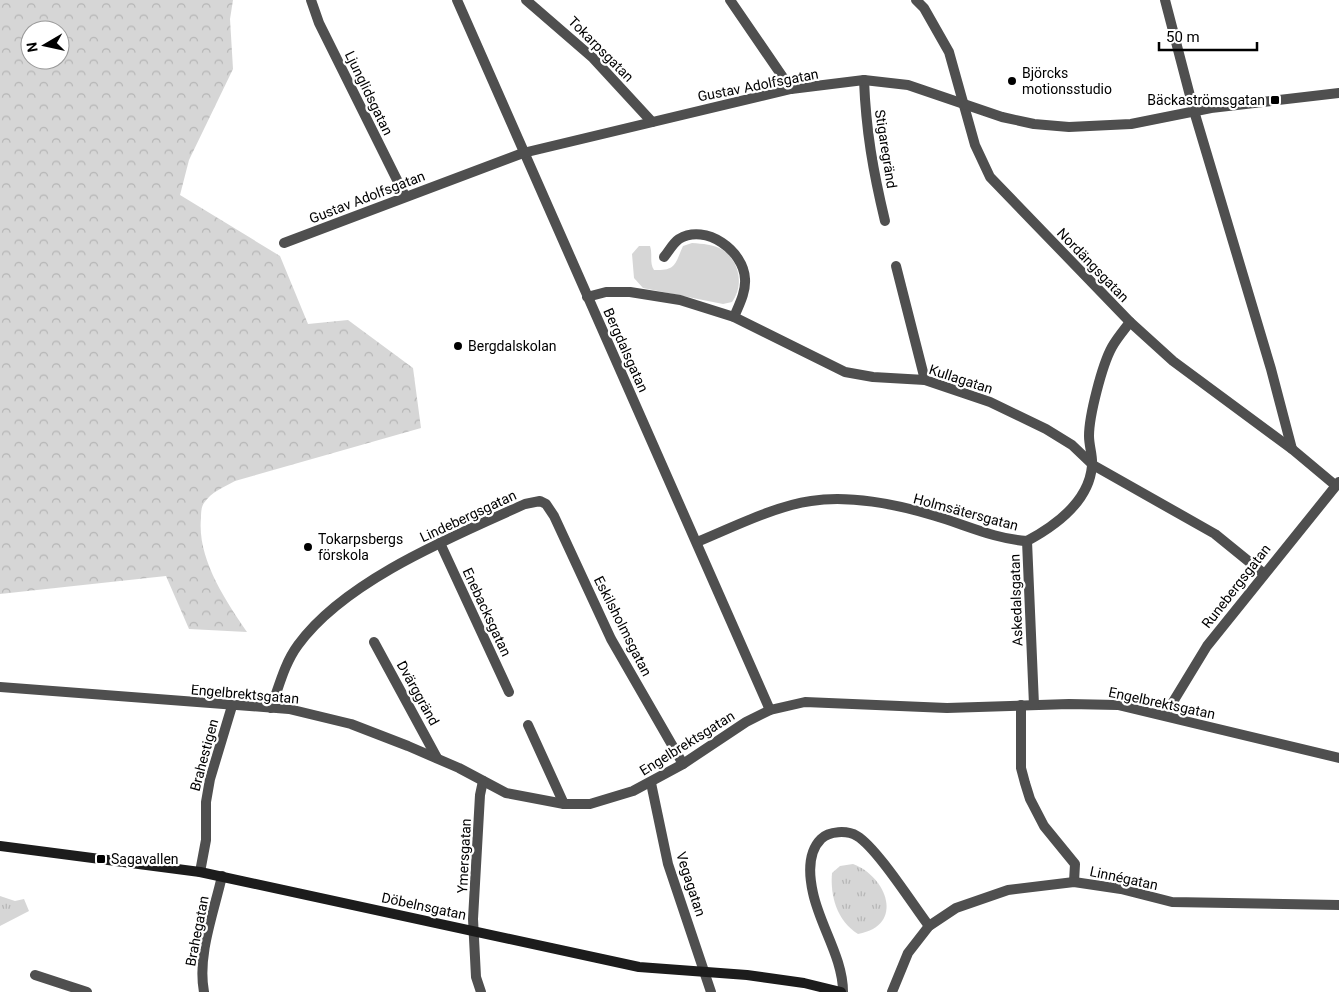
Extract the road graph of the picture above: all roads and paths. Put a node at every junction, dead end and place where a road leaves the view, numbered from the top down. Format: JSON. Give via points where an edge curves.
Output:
{"nodes":[{"id":1,"x":311,"y":0,"type":"edge"},
{"id":2,"x":457,"y":0,"type":"edge"},
{"id":3,"x":526,"y":0,"type":"edge"},
{"id":4,"x":730,"y":0,"type":"edge"},
{"id":5,"x":916,"y":0,"type":"edge"},
{"id":6,"x":1166,"y":0,"type":"edge"},
{"id":7,"x":864,"y":80,"type":"junction"},
{"id":8,"x":791,"y":89,"type":"junction"},
{"id":9,"x":1339,"y":93,"type":"edge"},
{"id":10,"x":964,"y":103,"type":"junction"},
{"id":11,"x":1194,"y":111,"type":"junction"},
{"id":12,"x":652,"y":122,"type":"junction"},
{"id":13,"x":523,"y":153,"type":"junction"},
{"id":14,"x":405,"y":196,"type":"junction"},
{"id":15,"x":885,"y":221,"type":"dead end"},
{"id":16,"x":284,"y":243,"type":"dead end"},
{"id":17,"x":664,"y":257,"type":"dead end"},
{"id":18,"x":896,"y":266,"type":"dead end"},
{"id":19,"x":587,"y":297,"type":"junction"},
{"id":20,"x":734,"y":317,"type":"junction"},
{"id":21,"x":1130,"y":322,"type":"junction"},
{"id":22,"x":925,"y":380,"type":"junction"},
{"id":23,"x":1292,"y":449,"type":"junction"},
{"id":24,"x":1093,"y":465,"type":"junction"},
{"id":25,"x":1337,"y":484,"type":"edge"},
{"id":26,"x":540,"y":501,"type":"joint"},
{"id":27,"x":1027,"y":541,"type":"junction"},
{"id":28,"x":697,"y":542,"type":"junction"},
{"id":29,"x":440,"y":543,"type":"junction"},
{"id":30,"x":1263,"y":574,"type":"junction"},
{"id":31,"x":374,"y":642,"type":"dead end"},
{"id":32,"x":0,"y":687,"type":"edge"},
{"id":33,"x":509,"y":692,"type":"dead end"},
{"id":34,"x":1021,"y":705,"type":"junction"},
{"id":35,"x":1034,"y":705,"type":"junction"},
{"id":36,"x":232,"y":706,"type":"junction"},
{"id":37,"x":271,"y":708,"type":"junction"},
{"id":38,"x":770,"y":710,"type":"junction"},
{"id":39,"x":1165,"y":715,"type":"junction"},
{"id":40,"x":528,"y":726,"type":"dead end"},
{"id":41,"x":438,"y":758,"type":"junction"},
{"id":42,"x":1339,"y":758,"type":"edge"},
{"id":43,"x":683,"y":764,"type":"junction"},
{"id":44,"x":484,"y":781,"type":"junction"},
{"id":45,"x":651,"y":782,"type":"junction"},
{"id":46,"x":564,"y":804,"type":"junction"},
{"id":47,"x":0,"y":846,"type":"edge"},
{"id":48,"x":200,"y":872,"type":"junction"},
{"id":49,"x":222,"y":876,"type":"junction"},
{"id":50,"x":1074,"y":882,"type":"junction"},
{"id":51,"x":1339,"y":904,"type":"edge"},
{"id":52,"x":929,"y":926,"type":"junction"},
{"id":53,"x":474,"y":930,"type":"junction"},
{"id":54,"x":705,"y":972,"type":"junction"},
{"id":55,"x":35,"y":975,"type":"dead end"},
{"id":56,"x":806,"y":988,"type":"edge"},
{"id":57,"x":87,"y":992,"type":"edge"},
{"id":58,"x":204,"y":992,"type":"edge"},
{"id":59,"x":481,"y":992,"type":"edge"},
{"id":60,"x":711,"y":992,"type":"edge"},
{"id":61,"x":842,"y":992,"type":"edge"},
{"id":62,"x":892,"y":992,"type":"edge"}],
"edges":[{"from":1,"to":14,"type":"street","name":"Ljunglidsgatan"},
{"from":2,"to":13,"type":"street","name":"Bergdalsgatan"},
{"from":3,"to":12,"type":"street","name":"Tokarpsgatan","via":[[593,58]]},
{"from":4,"to":8,"type":"street"},
{"from":5,"to":10,"type":"street","name":"Nordängsgatan","via":[[949,52]]},
{"from":6,"to":11,"type":"street"},
{"from":7,"to":8,"type":"street","name":"Gustav Adolfsgatan"},
{"from":7,"to":10,"type":"street","name":"Gustav Adolfsgatan","via":[[908,85]]},
{"from":7,"to":15,"type":"street","name":"Stigaregränd","via":[[871,164]]},
{"from":8,"to":12,"type":"street","name":"Gustav Adolfsgatan"},
{"from":9,"to":11,"type":"street","name":"Gustav Adolfsgatan"},
{"from":10,"to":11,"type":"street","name":"Gustav Adolfsgatan","via":[[1010,119],[1069,127],[1131,124]]},
{"from":10,"to":21,"type":"street","name":"Nordängsgatan","via":[[974,145],[990,177]]},
{"from":11,"to":23,"type":"street"},
{"from":12,"to":13,"type":"street","name":"Gustav Adolfsgatan"},
{"from":13,"to":14,"type":"street","name":"Gustav Adolfsgatan"},
{"from":13,"to":19,"type":"street","name":"Bergdalsgatan"},
{"from":14,"to":16,"type":"street","name":"Gustav Adolfsgatan"},
{"from":17,"to":20,"type":"street","via":[[680,239],[690,236],[705,236],[727,246],[735,255],[745,278],[744,291]]},
{"from":18,"to":22,"type":"street"},
{"from":19,"to":20,"type":"street","name":"Kullagatan","via":[[606,292],[635,293],[680,300]]},
{"from":19,"to":28,"type":"street","name":"Bergdalsgatan"},
{"from":20,"to":22,"type":"street","name":"Kullagatan","via":[[845,372]]},
{"from":21,"to":23,"type":"street","name":"Nordängsgatan","via":[[1173,361]]},
{"from":21,"to":24,"type":"street","name":"Askedalsgatan","via":[[1112,348],[1100,379],[1089,435]]},
{"from":22,"to":24,"type":"street","name":"Kullagatan","via":[[990,402],[1046,430],[1072,445]]},
{"from":23,"to":25,"type":"street","name":"Nordängsgatan"},
{"from":24,"to":27,"type":"street","name":"Askedalsgatan","via":[[1089,484],[1072,508],[1051,528]]},
{"from":24,"to":30,"type":"street","name":"Kullagatan","via":[[1215,534]]},
{"from":25,"to":30,"type":"street","name":"Runebergsgatan"},
{"from":26,"to":29,"type":"street","name":"Lindebergsgatan","via":[[525,504]]},
{"from":26,"to":43,"type":"street","name":"Eskilsholmsgatan","via":[[554,516],[611,639]]},
{"from":27,"to":28,"type":"street","name":"Holmsätersgatan","via":[[1006,540],[930,514],[852,499],[811,501],[764,515]]},
{"from":27,"to":35,"type":"street","name":"Askedalsgatan"},
{"from":28,"to":38,"type":"street","name":"Bergdalsgatan"},
{"from":29,"to":33,"type":"street","name":"Enebacksgatan"},
{"from":29,"to":37,"type":"street","name":"Lindebergsgatan","via":[[368,584],[327,615],[298,645],[286,666]]},
{"from":30,"to":39,"type":"street","name":"Runebergsgatan","via":[[1207,646]]},
{"from":31,"to":41,"type":"street","name":"Dvärggränd"},
{"from":32,"to":36,"type":"street","name":"Engelbrektsgatan"},
{"from":34,"to":35,"type":"street","name":"Engelbrektsgatan"},
{"from":34,"to":38,"type":"street","name":"Engelbrektsgatan","via":[[937,708],[805,702]]},
{"from":34,"to":50,"type":"street","via":[[1021,768],[1025,783],[1044,826],[1074,864]]},
{"from":35,"to":39,"type":"street","name":"Engelbrektsgatan","via":[[1099,704]]},
{"from":36,"to":37,"type":"street","name":"Engelbrektsgatan"},
{"from":36,"to":48,"type":"street","name":"Brahestigen","via":[[210,779],[206,840]]},
{"from":37,"to":41,"type":"street","name":"Engelbrektsgatan","via":[[289,709],[351,724]]},
{"from":38,"to":43,"type":"street","name":"Engelbrektsgatan"},
{"from":39,"to":42,"type":"street","name":"Engelbrektsgatan"},
{"from":40,"to":46,"type":"street"},
{"from":41,"to":44,"type":"street","name":"Engelbrektsgatan"},
{"from":43,"to":45,"type":"street","name":"Engelbrektsgatan"},
{"from":44,"to":46,"type":"street","name":"Engelbrektsgatan","via":[[506,793]]},
{"from":44,"to":53,"type":"street","name":"Ymersgatan","via":[[480,795]]},
{"from":45,"to":46,"type":"street","name":"Engelbrektsgatan","via":[[610,799],[590,804]]},
{"from":45,"to":54,"type":"street","name":"Vegagatan","via":[[668,864]]},
{"from":47,"to":48,"type":"street","name":"Döbelnsgatan"},
{"from":48,"to":49,"type":"street","name":"Döbelnsgatan"},
{"from":49,"to":53,"type":"street","name":"Döbelnsgatan"},
{"from":49,"to":58,"type":"street","name":"Brahegatan","via":[[204,958]]},
{"from":50,"to":51,"type":"street","name":"Linnégatan","via":[[1112,887],[1172,902]]},
{"from":50,"to":52,"type":"street","name":"Linnégatan","via":[[995,893],[956,908]]},
{"from":52,"to":61,"type":"street","via":[[890,872],[857,836],[844,832],[824,836],[814,847],[810,861],[813,893],[841,976]]},
{"from":52,"to":62,"type":"street","name":"Linnégatan","via":[[908,953]]},
{"from":53,"to":54,"type":"street","name":"Döbelnsgatan","via":[[639,967]]},
{"from":53,"to":59,"type":"street","name":"Ymersgatan","via":[[476,977]]},
{"from":54,"to":56,"type":"street","name":"Döbelnsgatan","via":[[747,975]]},
{"from":54,"to":60,"type":"street","name":"Vegagatan"},
{"from":55,"to":57,"type":"street"},
{"from":56,"to":61,"type":"street","name":"Döbelnsgatan"}]}
